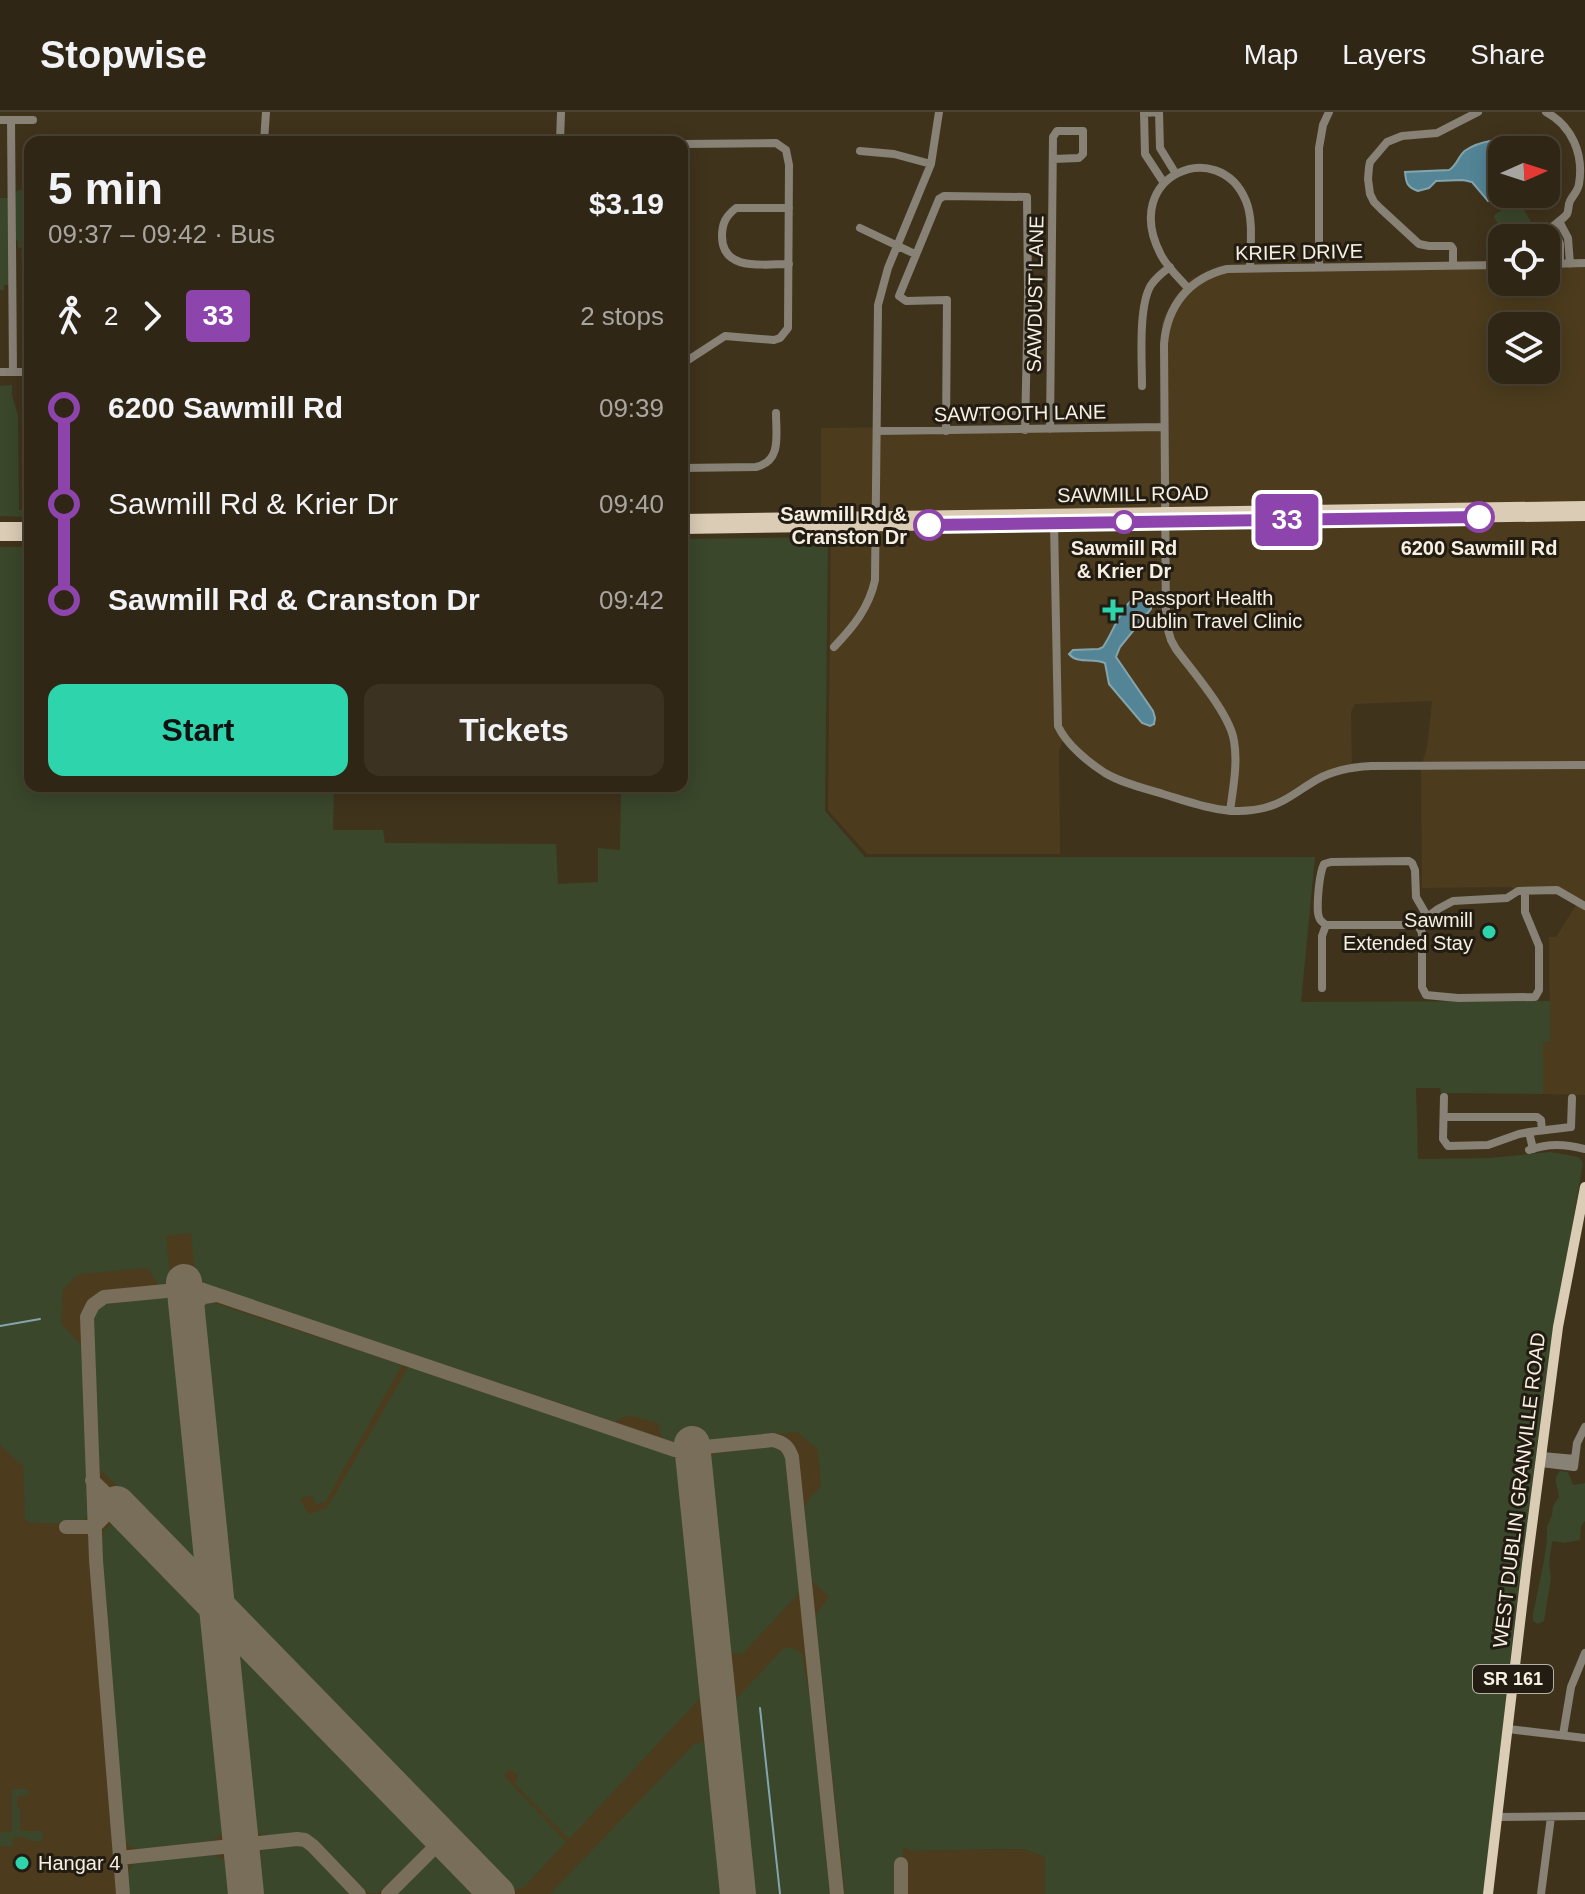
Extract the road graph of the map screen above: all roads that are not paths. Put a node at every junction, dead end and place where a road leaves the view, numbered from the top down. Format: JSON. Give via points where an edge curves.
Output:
{"nodes":[{"id":1,"x":266,"y":112,"type":"edge"},
{"id":2,"x":561,"y":112,"type":"edge"},
{"id":3,"x":939,"y":112,"type":"edge"},
{"id":4,"x":1159,"y":112,"type":"edge"},
{"id":5,"x":1329,"y":112,"type":"edge"},
{"id":6,"x":1478,"y":112,"type":"edge"},
{"id":7,"x":1546,"y":112,"type":"edge"},
{"id":8,"x":0,"y":120,"type":"edge"},
{"id":9,"x":11,"y":120,"type":"junction"},
{"id":10,"x":33,"y":120,"type":"dead end"},
{"id":11,"x":264,"y":136,"type":"edge"},
{"id":12,"x":560,"y":136,"type":"edge"},
{"id":13,"x":688,"y":144,"type":"edge"},
{"id":14,"x":860,"y":151,"type":"dead end"},
{"id":15,"x":1053,"y":159,"type":"junction"},
{"id":16,"x":931,"y":164,"type":"junction"},
{"id":17,"x":1176,"y":174,"type":"junction"},
{"id":18,"x":1164,"y":183,"type":"junction"},
{"id":19,"x":12,"y":193,"type":"junction"},
{"id":20,"x":0,"y":194,"type":"edge"},
{"id":21,"x":789,"y":208,"type":"junction"},
{"id":22,"x":1556,"y":224,"type":"edge"},
{"id":23,"x":1560,"y":227,"type":"edge"},
{"id":24,"x":860,"y":228,"type":"dead end"},
{"id":25,"x":897,"y":244,"type":"junction"},
{"id":26,"x":915,"y":254,"type":"junction"},
{"id":27,"x":1585,"y":263,"type":"edge"},
{"id":28,"x":789,"y":264,"type":"junction"},
{"id":29,"x":1560,"y":264,"type":"edge"},
{"id":30,"x":1570,"y":264,"type":"junction"},
{"id":31,"x":1453,"y":265,"type":"junction"},
{"id":32,"x":1488,"y":265,"type":"edge"},
{"id":33,"x":1170,"y":267,"type":"junction"},
{"id":34,"x":1319,"y":267,"type":"junction"},
{"id":35,"x":1250,"y":268,"type":"junction"},
{"id":36,"x":1188,"y":288,"type":"junction"},
{"id":37,"x":688,"y":357,"type":"edge"},
{"id":38,"x":0,"y":372,"type":"edge"},
{"id":39,"x":13,"y":372,"type":"junction"},
{"id":40,"x":24,"y":372,"type":"edge"},
{"id":41,"x":1142,"y":386,"type":"dead end"},
{"id":42,"x":1027,"y":411,"type":"junction"},
{"id":43,"x":946,"y":412,"type":"junction"},
{"id":44,"x":776,"y":413,"type":"dead end"},
{"id":45,"x":1164,"y":427,"type":"junction"},
{"id":46,"x":1050,"y":429,"type":"junction"},
{"id":47,"x":1029,"y":430,"type":"junction"},
{"id":48,"x":877,"y":431,"type":"junction"},
{"id":49,"x":946,"y":431,"type":"junction"},
{"id":50,"x":688,"y":468,"type":"edge"},
{"id":51,"x":1585,"y":506,"type":"edge"},
{"id":52,"x":1585,"y":516,"type":"edge"},
{"id":53,"x":1164,"y":517,"type":"junction"},
{"id":54,"x":688,"y":519,"type":"edge"},
{"id":55,"x":876,"y":521,"type":"junction"},
{"id":56,"x":1054,"y":523,"type":"junction"},
{"id":57,"x":0,"y":527,"type":"edge"},
{"id":58,"x":24,"y":527,"type":"edge"},
{"id":59,"x":688,"y":529,"type":"edge"},
{"id":60,"x":0,"y":536,"type":"edge"},
{"id":61,"x":24,"y":536,"type":"edge"},
{"id":62,"x":834,"y":647,"type":"dead end"},
{"id":63,"x":1585,"y":765,"type":"edge"},
{"id":64,"x":1230,"y":811,"type":"junction"},
{"id":65,"x":1525,"y":891,"type":"junction"},
{"id":66,"x":1584,"y":904,"type":"edge"},
{"id":67,"x":1427,"y":916,"type":"junction"},
{"id":68,"x":1417,"y":923,"type":"junction"},
{"id":69,"x":1326,"y":925,"type":"junction"},
{"id":70,"x":1322,"y":988,"type":"dead end"},
{"id":71,"x":1444,"y":1097,"type":"dead end"},
{"id":72,"x":1572,"y":1098,"type":"dead end"},
{"id":73,"x":1444,"y":1117,"type":"junction"},
{"id":74,"x":1542,"y":1130,"type":"junction"},
{"id":75,"x":1529,"y":1132,"type":"junction"},
{"id":76,"x":1585,"y":1149,"type":"edge"},
{"id":77,"x":1585,"y":1187,"type":"edge"},
{"id":78,"x":1585,"y":1427,"type":"edge"},
{"id":79,"x":1542,"y":1460,"type":"junction"},
{"id":80,"x":1585,"y":1653,"type":"edge"},
{"id":81,"x":1508,"y":1729,"type":"junction"},
{"id":82,"x":1563,"y":1735,"type":"junction"},
{"id":83,"x":1585,"y":1738,"type":"edge"},
{"id":84,"x":1585,"y":1816,"type":"edge"},
{"id":85,"x":1497,"y":1817,"type":"junction"},
{"id":86,"x":1551,"y":1817,"type":"junction"},
{"id":87,"x":1488,"y":1894,"type":"edge"},
{"id":88,"x":1541,"y":1894,"type":"edge"}],
"edges":[{"from":1,"to":11,"type":"street"},
{"from":2,"to":12,"type":"street"},
{"from":3,"to":16,"type":"street"},
{"from":4,"to":17,"type":"street","via":[[1160,148]]},
{"from":4,"to":18,"type":"street","via":[[1144,113],[1145,154]]},
{"from":5,"to":34,"type":"street","via":[[1319,148]]},
{"from":6,"to":31,"type":"street","via":[[1437,133],[1387,142],[1368,171],[1374,202],[1419,244],[1451,246]]},
{"from":7,"to":22,"type":"street","via":[[1573,137],[1579,159],[1579,185]]},
{"from":8,"to":9,"type":"street"},
{"from":9,"to":10,"type":"street"},
{"from":9,"to":19,"type":"street"},
{"from":13,"to":21,"type":"street","via":[[769,142],[783,147],[789,160]]},
{"from":14,"to":16,"type":"street"},
{"from":15,"to":15,"type":"street","name":"SAWDUST LANE","via":[[1057,131],[1083,131],[1079,158]]},
{"from":15,"to":46,"type":"street","name":"SAWDUST LANE"},
{"from":16,"to":25,"type":"street"},
{"from":17,"to":18,"type":"street"},
{"from":17,"to":35,"type":"street","via":[[1211,169],[1235,184],[1248,205]]},
{"from":18,"to":33,"type":"street","via":[[1154,197],[1150,221]]},
{"from":19,"to":20,"type":"street"},
{"from":19,"to":39,"type":"street"},
{"from":21,"to":28,"type":"street"},
{"from":21,"to":28,"type":"street","via":[[736,208],[724,220],[722,246],[739,263]]},
{"from":23,"to":30,"type":"street","via":[[1568,238]]},
{"from":24,"to":25,"type":"street"},
{"from":25,"to":26,"type":"street"},
{"from":25,"to":48,"type":"street","via":[[878,312]]},
{"from":26,"to":42,"type":"street","via":[[939,199],[1027,197]]},
{"from":26,"to":43,"type":"street","via":[[899,296],[906,301],[947,300]]},
{"from":27,"to":30,"type":"street"},
{"from":28,"to":37,"type":"street","via":[[785,334],[774,340],[725,336]]},
{"from":29,"to":30,"type":"street"},
{"from":31,"to":32,"type":"street","name":"KRIER DRIVE"},
{"from":31,"to":34,"type":"street","name":"KRIER DRIVE"},
{"from":33,"to":36,"type":"street"},
{"from":33,"to":41,"type":"street","via":[[1146,297]]},
{"from":34,"to":35,"type":"street","name":"KRIER DRIVE"},
{"from":35,"to":36,"type":"street","name":"KRIER DRIVE","via":[[1218,272]]},
{"from":36,"to":45,"type":"street","via":[[1165,331]]},
{"from":38,"to":39,"type":"street"},
{"from":39,"to":40,"type":"street"},
{"from":42,"to":43,"type":"street"},
{"from":42,"to":47,"type":"street"},
{"from":43,"to":49,"type":"street"},
{"from":44,"to":50,"type":"street","via":[[775,448],[766,465]]},
{"from":45,"to":46,"type":"street","name":"SAWTOOTH LANE"},
{"from":45,"to":53,"type":"street"},
{"from":46,"to":47,"type":"street","name":"SAWTOOTH LANE"},
{"from":47,"to":49,"type":"street","name":"SAWTOOTH LANE"},
{"from":48,"to":49,"type":"street","name":"SAWTOOTH LANE"},
{"from":48,"to":55,"type":"street"},
{"from":51,"to":53,"type":"main road","name":"SAWMILL ROAD"},
{"from":52,"to":53,"type":"main road","name":"SAWMILL ROAD"},
{"from":53,"to":55,"type":"main road","name":"SAWMILL ROAD"},
{"from":53,"to":56,"type":"main road","name":"SAWMILL ROAD"},
{"from":53,"to":64,"type":"street","via":[[1167,626],[1176,649],[1232,732]]},
{"from":54,"to":55,"type":"main road","name":"SAWMILL ROAD"},
{"from":55,"to":56,"type":"main road","name":"SAWMILL ROAD"},
{"from":55,"to":59,"type":"main road","name":"SAWMILL ROAD"},
{"from":55,"to":62,"type":"street","via":[[871,594],[865,610]]},
{"from":56,"to":64,"type":"street","via":[[1061,733],[1114,778]]},
{"from":57,"to":58,"type":"main road"},
{"from":60,"to":61,"type":"main road"},
{"from":63,"to":64,"type":"street","via":[[1362,767],[1326,775],[1272,806]]},
{"from":65,"to":66,"type":"street","via":[[1557,890]]},
{"from":65,"to":67,"type":"street","via":[[1507,898],[1453,901]]},
{"from":65,"to":68,"type":"street","via":[[1525,912],[1539,946],[1535,997],[1443,997],[1423,991],[1422,933]]},
{"from":67,"to":68,"type":"street"},
{"from":67,"to":69,"type":"street","via":[[1416,897],[1409,861],[1328,862],[1321,871],[1319,917]]},
{"from":68,"to":69,"type":"street"},
{"from":69,"to":70,"type":"street"},
{"from":71,"to":73,"type":"street"},
{"from":72,"to":74,"type":"street","via":[[1571,1127]]},
{"from":73,"to":74,"type":"street","via":[[1537,1117]]},
{"from":73,"to":75,"type":"street","via":[[1448,1146],[1488,1145]]},
{"from":74,"to":75,"type":"street"},
{"from":75,"to":76,"type":"street","via":[[1531,1150],[1563,1144]]},
{"from":77,"to":79,"type":"main road","name":"WEST DUBLIN GRANVILLE ROAD","number":"SR 161","via":[[1558,1327]]},
{"from":78,"to":79,"type":"street","via":[[1574,1463]]},
{"from":79,"to":81,"type":"main road","name":"WEST DUBLIN GRANVILLE ROAD","number":"SR 161"},
{"from":80,"to":82,"type":"street","via":[[1571,1687]]},
{"from":81,"to":82,"type":"street"},
{"from":81,"to":85,"type":"main road","name":"WEST DUBLIN GRANVILLE ROAD","number":"SR 161"},
{"from":82,"to":83,"type":"street"},
{"from":84,"to":86,"type":"street"},
{"from":85,"to":86,"type":"street"},
{"from":85,"to":87,"type":"main road","name":"WEST DUBLIN GRANVILLE ROAD","number":"SR 161"},
{"from":86,"to":88,"type":"street"}]}
